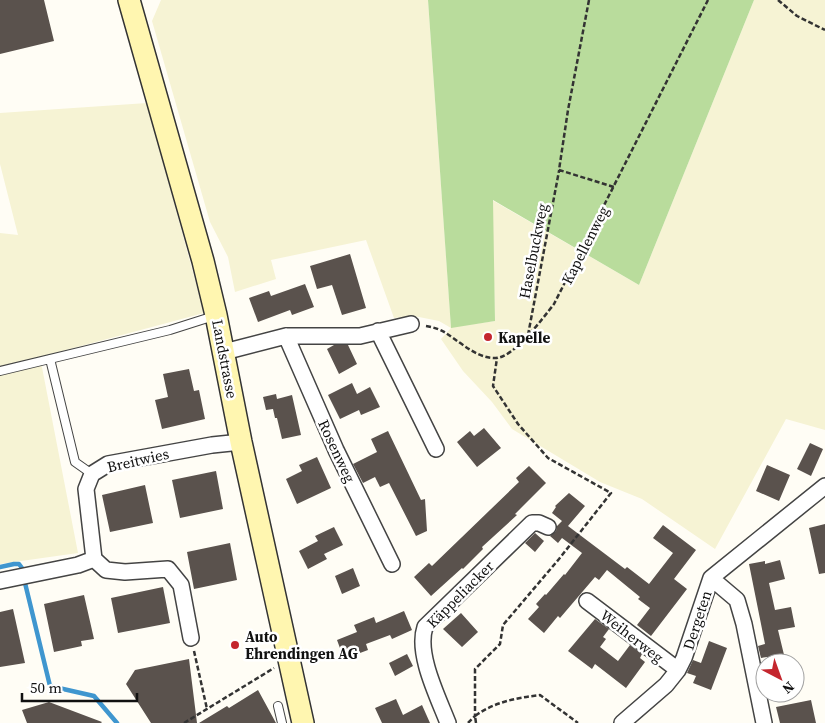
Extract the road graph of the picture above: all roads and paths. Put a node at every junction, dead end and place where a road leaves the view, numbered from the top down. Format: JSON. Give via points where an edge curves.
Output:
{"nodes":[{"id":1,"x":128,"y":0,"type":"edge"},
{"id":2,"x":589,"y":0,"type":"edge"},
{"id":3,"x":708,"y":0,"type":"edge"},
{"id":4,"x":778,"y":0,"type":"edge"},
{"id":5,"x":825,"y":30,"type":"edge"},
{"id":6,"x":559,"y":170,"type":"junction"},
{"id":7,"x":614,"y":187,"type":"junction"},
{"id":8,"x":216,"y":315,"type":"junction"},
{"id":9,"x":410,"y":324,"type":"joint"},
{"id":10,"x":378,"y":331,"type":"junction"},
{"id":11,"x":286,"y":336,"type":"junction"},
{"id":12,"x":528,"y":337,"type":"junction"},
{"id":13,"x":224,"y":352,"type":"junction"},
{"id":14,"x":50,"y":359,"type":"junction"},
{"id":15,"x":0,"y":371,"type":"edge"},
{"id":16,"x":241,"y":442,"type":"junction"},
{"id":17,"x":436,"y":449,"type":"dead end"},
{"id":18,"x":92,"y":474,"type":"junction"},
{"id":19,"x":825,"y":486,"type":"edge"},
{"id":20,"x":548,"y":527,"type":"dead end"},
{"id":21,"x":94,"y":559,"type":"junction"},
{"id":22,"x":392,"y":564,"type":"dead end"},
{"id":23,"x":711,"y":578,"type":"junction"},
{"id":24,"x":0,"y":581,"type":"edge"},
{"id":25,"x":587,"y":601,"type":"dead end"},
{"id":26,"x":191,"y":638,"type":"joint"},
{"id":27,"x":288,"y":660,"type":"junction"},
{"id":28,"x":475,"y":669,"type":"dead end"},
{"id":29,"x":678,"y":670,"type":"junction"},
{"id":30,"x":278,"y":706,"type":"dead end"},
{"id":31,"x":641,"y":706,"type":"junction"},
{"id":32,"x":207,"y":709,"type":"junction"},
{"id":33,"x":475,"y":716,"type":"junction"},
{"id":34,"x":184,"y":723,"type":"edge"},
{"id":35,"x":282,"y":723,"type":"edge"},
{"id":36,"x":303,"y":723,"type":"edge"},
{"id":37,"x":448,"y":723,"type":"edge"},
{"id":38,"x":468,"y":723,"type":"edge"},
{"id":39,"x":476,"y":723,"type":"edge"},
{"id":40,"x":578,"y":723,"type":"edge"},
{"id":41,"x":622,"y":723,"type":"edge"},
{"id":42,"x":645,"y":723,"type":"edge"},
{"id":43,"x":764,"y":723,"type":"edge"}],
"edges":[{"from":1,"to":8,"type":"main road","name":"Landstrasse","via":[[178,168]]},
{"from":2,"to":6,"type":"path","name":"Haselbuckweg"},
{"from":3,"to":7,"type":"path","name":"Kapellenweg"},
{"from":4,"to":5,"type":"path","via":[[797,16]]},
{"from":6,"to":7,"type":"path"},
{"from":6,"to":12,"type":"path","name":"Haselbuckweg"},
{"from":7,"to":12,"type":"path","name":"Kapellenweg","via":[[554,304]]},
{"from":8,"to":13,"type":"main road","name":"Landstrasse"},
{"from":8,"to":14,"type":"lane","via":[[170,330]]},
{"from":9,"to":10,"type":"street"},
{"from":9,"to":12,"type":"path","name":"Kapellenweg","via":[[440,329],[478,355],[497,358]]},
{"from":10,"to":11,"type":"street","via":[[360,336]]},
{"from":10,"to":17,"type":"street"},
{"from":11,"to":13,"type":"street"},
{"from":11,"to":22,"type":"street","name":"Rosenweg","via":[[336,450]]},
{"from":13,"to":16,"type":"main road","name":"Landstrasse"},
{"from":14,"to":15,"type":"lane"},
{"from":14,"to":18,"type":"lane","via":[[75,462]]},
{"from":16,"to":18,"type":"street","name":"Breitwies","via":[[108,464]]},
{"from":16,"to":27,"type":"main road","name":"Landstrasse"},
{"from":18,"to":21,"type":"street","name":"Breitwies","via":[[86,489]]},
{"from":19,"to":23,"type":"street","name":"Dergeten"},
{"from":20,"to":37,"type":"street","name":"Käppeliacker","via":[[532,523],[425,627],[422,634],[426,662]]},
{"from":21,"to":24,"type":"street","via":[[78,566]]},
{"from":21,"to":26,"type":"street","via":[[106,570],[168,570],[180,585]]},
{"from":23,"to":29,"type":"street","name":"Dergeten"},
{"from":23,"to":43,"type":"street","via":[[737,600]]},
{"from":25,"to":29,"type":"street","name":"Weiherweg"},
{"from":26,"to":32,"type":"path"},
{"from":27,"to":32,"type":"path"},
{"from":27,"to":36,"type":"main road","name":"Landstrasse"},
{"from":28,"to":33,"type":"path"},
{"from":29,"to":31,"type":"street","name":"Dergeten"},
{"from":30,"to":35,"type":"lane"},
{"from":31,"to":41,"type":"street","name":"Dergeten"},
{"from":31,"to":42,"type":"street"},
{"from":32,"to":34,"type":"path"},
{"from":33,"to":38,"type":"path"},
{"from":33,"to":39,"type":"path"},
{"from":33,"to":40,"type":"path","via":[[486,708],[513,699],[540,696]]}]}
